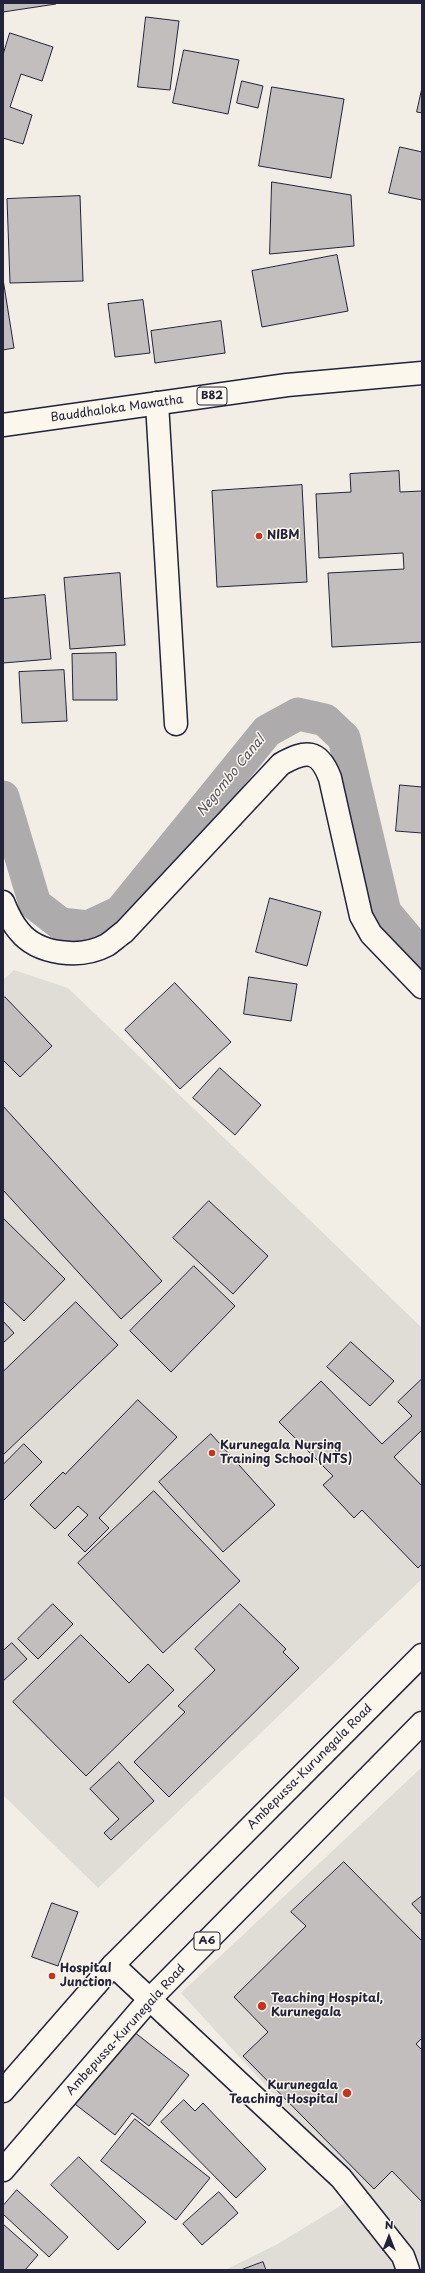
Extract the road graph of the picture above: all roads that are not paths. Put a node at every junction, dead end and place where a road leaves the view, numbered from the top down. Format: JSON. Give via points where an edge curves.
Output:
{"nodes":[{"id":1,"x":422,"y":373,"type":"edge"},
{"id":2,"x":157,"y":403,"type":"junction"},
{"id":3,"x":3,"y":425,"type":"edge"},
{"id":4,"x":176,"y":724,"type":"dead end"},
{"id":5,"x":3,"y":902,"type":"edge"},
{"id":6,"x":422,"y":987,"type":"edge"},
{"id":7,"x":422,"y":1655,"type":"edge"},
{"id":8,"x":422,"y":1723,"type":"edge"},
{"id":9,"x":113,"y":1965,"type":"junction"},
{"id":10,"x":149,"y":2000,"type":"junction"},
{"id":11,"x":3,"y":2091,"type":"edge"},
{"id":12,"x":3,"y":2170,"type":"edge"},
{"id":13,"x":408,"y":2270,"type":"edge"}],
"edges":[{"from":1,"to":2,"type":"main road","name":"Bauddhaloka Mawatha","number":"B82","via":[[287,385]]},
{"from":2,"to":3,"type":"main road","name":"Bauddhaloka Mawatha","number":"B82"},
{"from":2,"to":4,"type":"main road"},
{"from":5,"to":6,"type":"main road","via":[[20,932],[36,945],[59,952],[84,952],[106,945],[124,932],[281,764],[296,755],[310,754],[325,763],[330,778],[361,916],[371,934]]},
{"from":7,"to":9,"type":"main road","name":"Ambepussa-Kurunegala Road"},
{"from":8,"to":10,"type":"main road","name":"Ambepussa-Kurunegala Road","number":"A6"},
{"from":9,"to":10,"type":"main road"},
{"from":9,"to":11,"type":"main road","name":"Ambepussa-Kurunegala Road"},
{"from":10,"to":12,"type":"main road","name":"Ambepussa-Kurunegala Road","number":"A6"},
{"from":10,"to":13,"type":"main road","via":[[341,2178],[403,2256]]}]}
